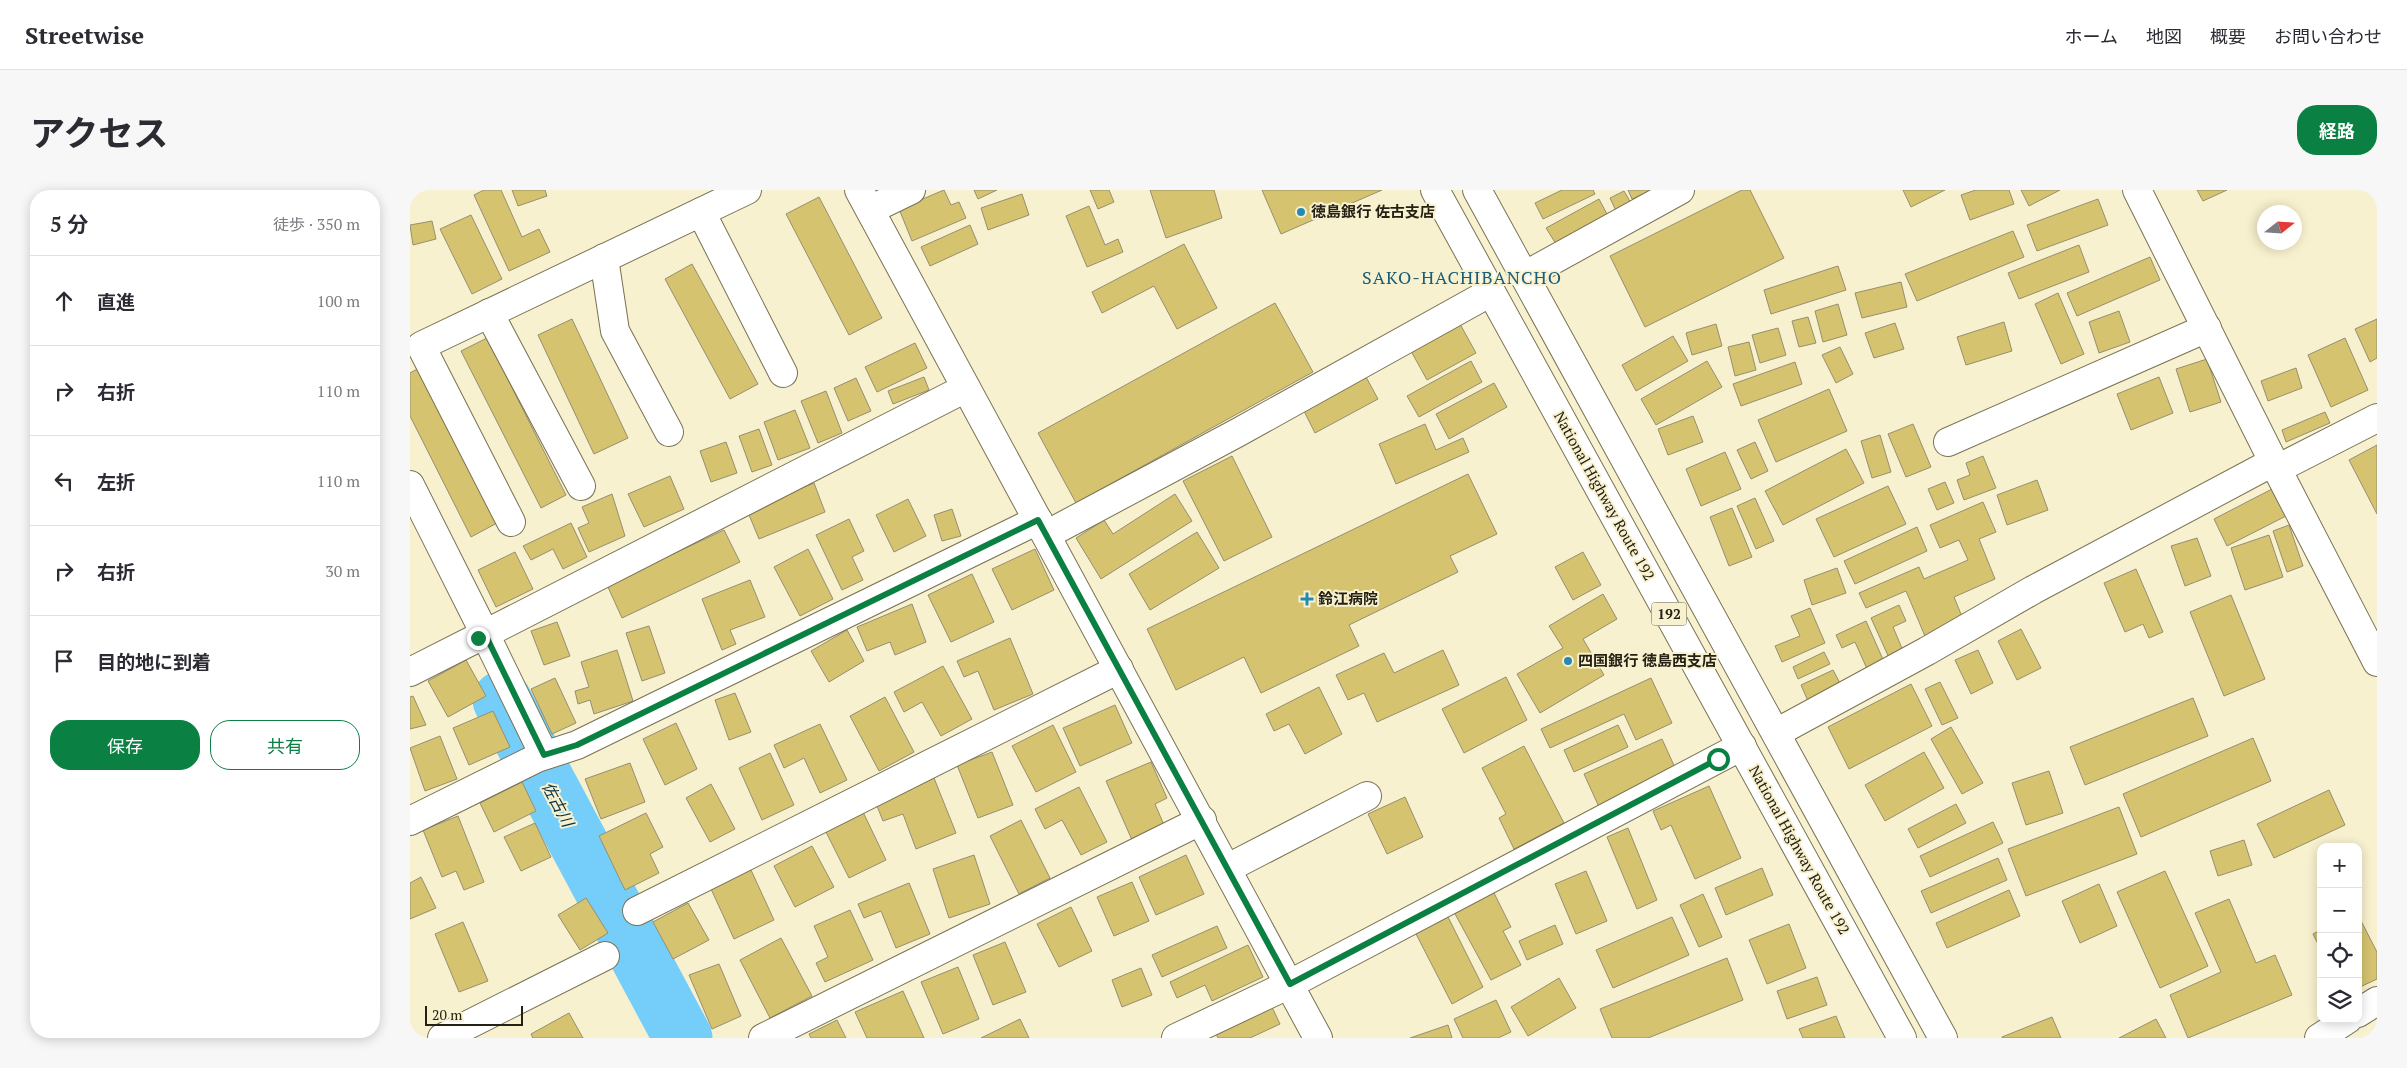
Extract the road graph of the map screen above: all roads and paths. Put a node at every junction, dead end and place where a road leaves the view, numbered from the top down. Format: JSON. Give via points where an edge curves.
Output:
{"nodes":[{"id":1,"x":748,"y":190,"type":"edge"},
{"id":2,"x":912,"y":190,"type":"edge"},
{"id":3,"x":1435,"y":190,"type":"edge"},
{"id":4,"x":1477,"y":190,"type":"edge"},
{"id":5,"x":1680,"y":190,"type":"edge"},
{"id":6,"x":2137,"y":190,"type":"edge"},
{"id":7,"x":865,"y":200,"type":"edge"},
{"id":8,"x":701,"y":212,"type":"junction"},
{"id":9,"x":604,"y":258,"type":"junction"},
{"id":10,"x":1524,"y":276,"type":"junction"},
{"id":11,"x":1491,"y":292,"type":"junction"},
{"id":12,"x":490,"y":313,"type":"junction"},
{"id":13,"x":2207,"y":328,"type":"junction"},
{"id":14,"x":783,"y":373,"type":"dead end"},
{"id":15,"x":966,"y":388,"type":"junction"},
{"id":16,"x":2377,"y":418,"type":"edge"},
{"id":17,"x":669,"y":432,"type":"dead end"},
{"id":18,"x":1948,"y":442,"type":"dead end"},
{"id":19,"x":2275,"y":466,"type":"junction"},
{"id":20,"x":410,"y":485,"type":"edge"},
{"id":21,"x":581,"y":486,"type":"dead end"},
{"id":22,"x":511,"y":522,"type":"dead end"},
{"id":23,"x":1042,"y":528,"type":"junction"},
{"id":24,"x":476,"y":638,"type":"junction"},
{"id":25,"x":2377,"y":662,"type":"edge"},
{"id":26,"x":1119,"y":669,"type":"junction"},
{"id":27,"x":410,"y":672,"type":"edge"},
{"id":28,"x":1776,"y":733,"type":"junction"},
{"id":29,"x":1742,"y":746,"type":"junction"},
{"id":30,"x":536,"y":759,"type":"junction"},
{"id":31,"x":1367,"y":796,"type":"dead end"},
{"id":32,"x":1202,"y":820,"type":"junction"},
{"id":33,"x":410,"y":821,"type":"edge"},
{"id":34,"x":1228,"y":868,"type":"junction"},
{"id":35,"x":637,"y":911,"type":"dead end"},
{"id":36,"x":605,"y":956,"type":"dead end"},
{"id":37,"x":1290,"y":984,"type":"junction"},
{"id":38,"x":2377,"y":1001,"type":"edge"},
{"id":39,"x":2362,"y":1010,"type":"edge"},
{"id":40,"x":2342,"y":1023,"type":"edge"},
{"id":41,"x":457,"y":1034,"type":"edge"},
{"id":42,"x":763,"y":1038,"type":"edge"},
{"id":43,"x":1176,"y":1038,"type":"edge"},
{"id":44,"x":1318,"y":1038,"type":"edge"},
{"id":45,"x":1902,"y":1038,"type":"edge"},
{"id":46,"x":1943,"y":1038,"type":"edge"},
{"id":47,"x":2319,"y":1038,"type":"edge"}],
"edges":[{"from":1,"to":8,"type":"main road"},
{"from":2,"to":7,"type":"main road"},
{"from":3,"to":11,"type":"main road","name":"National Highway Route 192","number":"192"},
{"from":4,"to":10,"type":"main road","number":"192"},
{"from":5,"to":10,"type":"main road"},
{"from":6,"to":13,"type":"main road"},
{"from":7,"to":15,"type":"main road"},
{"from":8,"to":9,"type":"main road"},
{"from":8,"to":14,"type":"main road"},
{"from":9,"to":12,"type":"main road"},
{"from":9,"to":17,"type":"main road","via":[[615,331]]},
{"from":10,"to":28,"type":"main road","number":"192"},
{"from":11,"to":23,"type":"main road","via":[[1237,433]]},
{"from":11,"to":29,"type":"main road","name":"National Highway Route 192","number":"192"},
{"from":12,"to":21,"type":"main road"},
{"from":12,"to":22,"type":"main road","via":[[421,346]]},
{"from":13,"to":18,"type":"main road"},
{"from":13,"to":19,"type":"main road"},
{"from":15,"to":23,"type":"main road"},
{"from":15,"to":24,"type":"main road"},
{"from":16,"to":19,"type":"main road"},
{"from":19,"to":25,"type":"main road"},
{"from":19,"to":28,"type":"main road","via":[[2033,590]]},
{"from":20,"to":24,"type":"main road"},
{"from":23,"to":26,"type":"main road"},
{"from":23,"to":30,"type":"main road","via":[[577,745]]},
{"from":24,"to":27,"type":"main road"},
{"from":24,"to":30,"type":"main road"},
{"from":26,"to":32,"type":"main road"},
{"from":26,"to":35,"type":"main road"},
{"from":28,"to":46,"type":"main road","number":"192"},
{"from":29,"to":37,"type":"main road"},
{"from":29,"to":45,"type":"main road","name":"National Highway Route 192","number":"192"},
{"from":30,"to":33,"type":"main road"},
{"from":31,"to":34,"type":"main road"},
{"from":32,"to":34,"type":"main road"},
{"from":32,"to":42,"type":"main road"},
{"from":34,"to":37,"type":"main road"},
{"from":36,"to":41,"type":"main road"},
{"from":37,"to":43,"type":"main road"},
{"from":37,"to":44,"type":"main road"},
{"from":38,"to":39,"type":"main road"},
{"from":40,"to":47,"type":"main road"}]}
